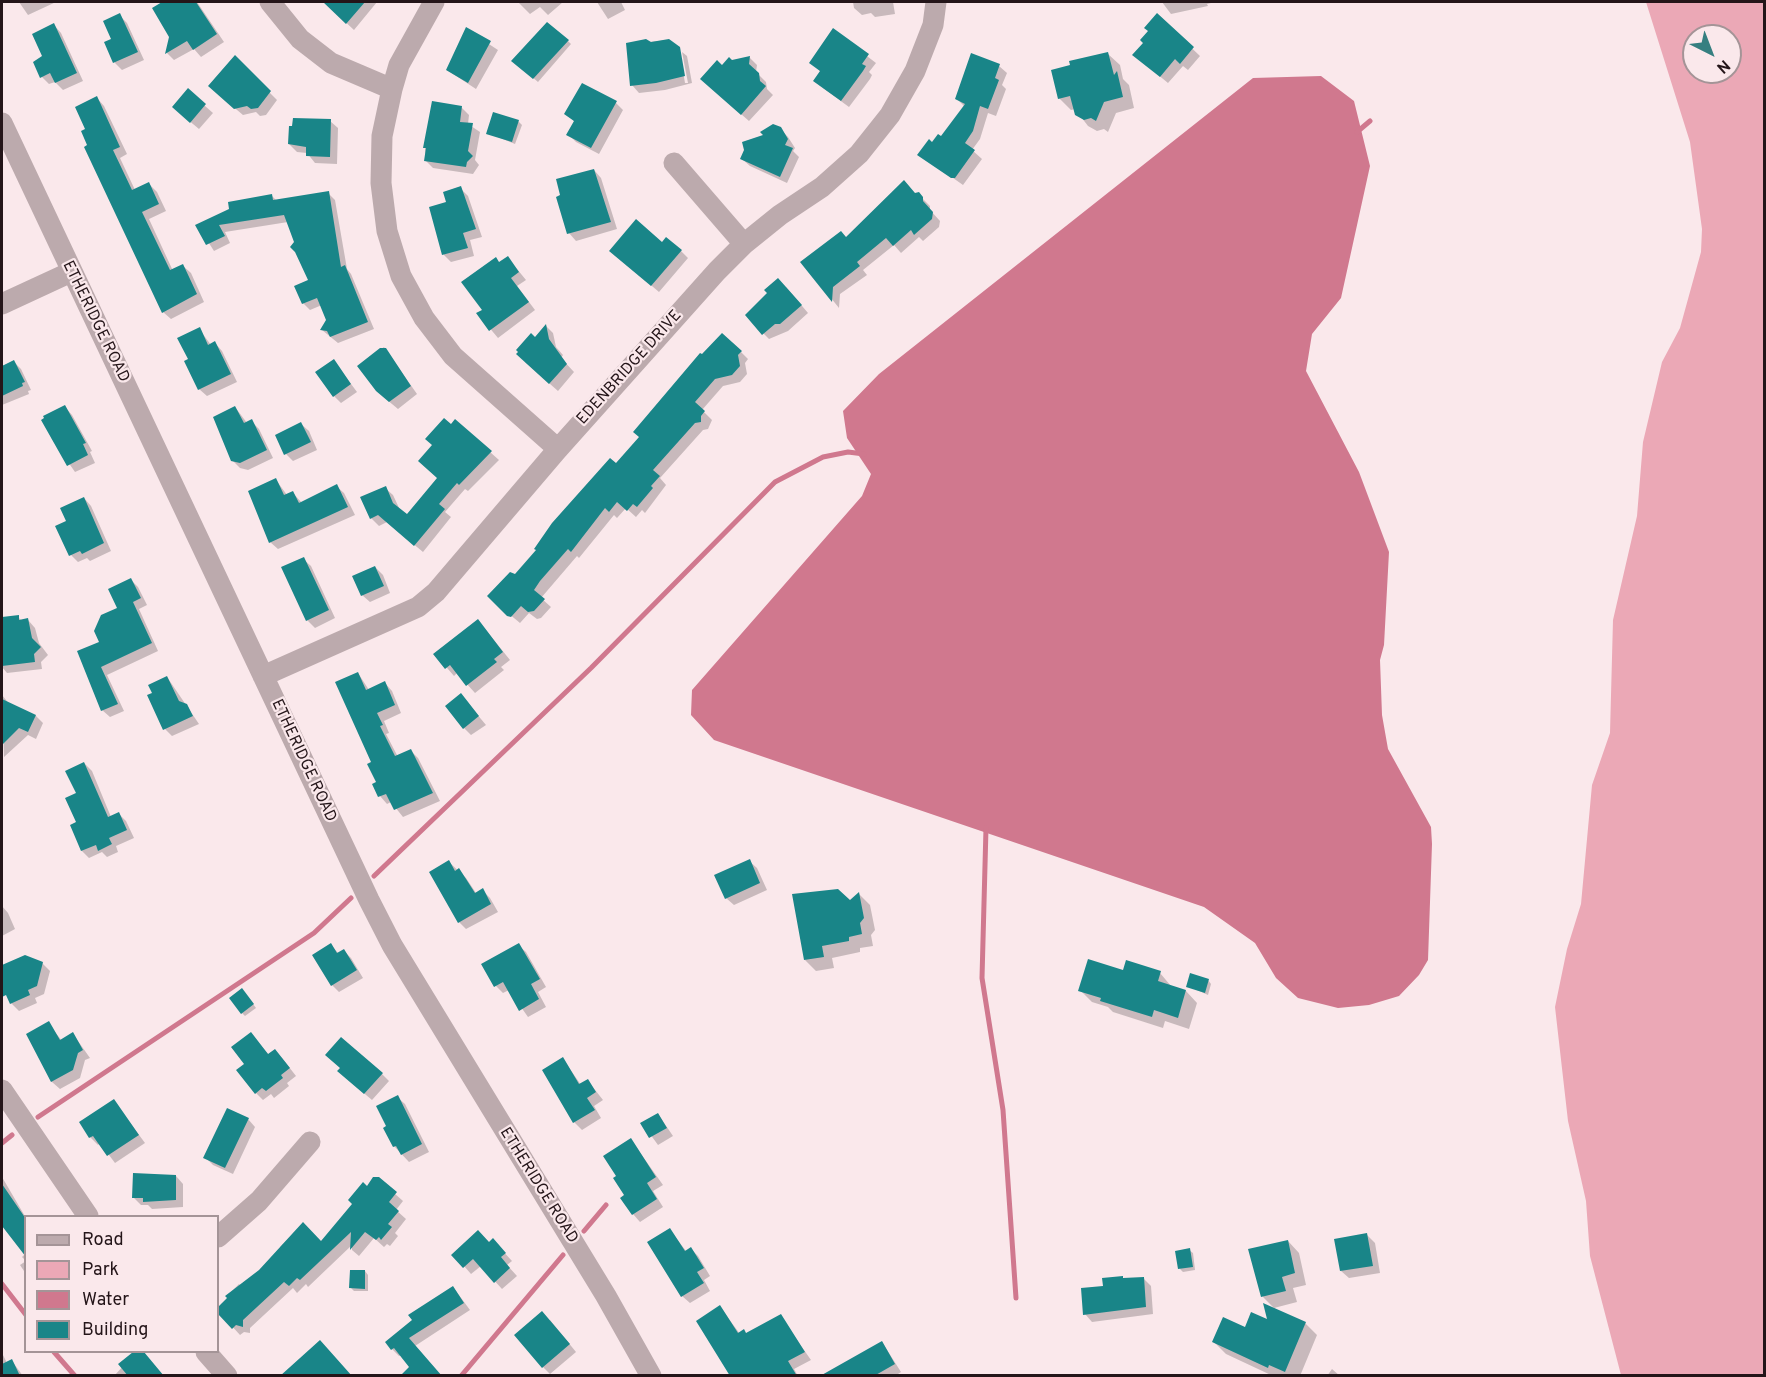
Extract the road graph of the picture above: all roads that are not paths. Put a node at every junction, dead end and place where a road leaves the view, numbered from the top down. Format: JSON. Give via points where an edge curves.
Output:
{"nodes":[{"id":1,"x":270,"y":2,"type":"edge"},
{"id":2,"x":434,"y":2,"type":"edge"},
{"id":3,"x":936,"y":2,"type":"edge"},
{"id":4,"x":392,"y":89,"type":"junction"},
{"id":5,"x":2,"y":123,"type":"edge"},
{"id":6,"x":674,"y":163,"type":"dead end"},
{"id":7,"x":744,"y":244,"type":"junction"},
{"id":8,"x":71,"y":272,"type":"junction"},
{"id":9,"x":2,"y":304,"type":"edge"},
{"id":10,"x":558,"y":449,"type":"junction"},
{"id":11,"x":263,"y":676,"type":"junction"},
{"id":12,"x":2,"y":1090,"type":"edge"},
{"id":13,"x":310,"y":1142,"type":"dead end"},
{"id":14,"x":87,"y":1215,"type":"edge"},
{"id":15,"x":219,"y":1236,"type":"edge"},
{"id":16,"x":207,"y":1353,"type":"edge"},
{"id":17,"x":227,"y":1376,"type":"edge"},
{"id":18,"x":651,"y":1376,"type":"edge"}],
"edges":[{"from":1,"to":4,"type":"street","via":[[300,39],[331,63]]},
{"from":2,"to":4,"type":"street","via":[[403,58]]},
{"from":3,"to":7,"type":"street","name":"EDENBRIDGE DRIVE","via":[[933,24],[915,71],[890,115],[859,154],[822,187]]},
{"from":4,"to":10,"type":"street","via":[[382,136],[381,183],[387,231],[401,276],[424,318],[453,356]]},
{"from":5,"to":8,"type":"street","name":"ETHERIDGE ROAD"},
{"from":6,"to":7,"type":"street"},
{"from":7,"to":10,"type":"street","name":"EDENBRIDGE DRIVE"},
{"from":8,"to":9,"type":"street"},
{"from":8,"to":11,"type":"street","name":"ETHERIDGE ROAD"},
{"from":10,"to":11,"type":"street","name":"EDENBRIDGE DRIVE","via":[[427,600]]},
{"from":11,"to":18,"type":"street","name":"ETHERIDGE ROAD","via":[[392,945]]},
{"from":12,"to":14,"type":"street"},
{"from":13,"to":15,"type":"street","via":[[259,1201]]},
{"from":16,"to":17,"type":"street"}]}
